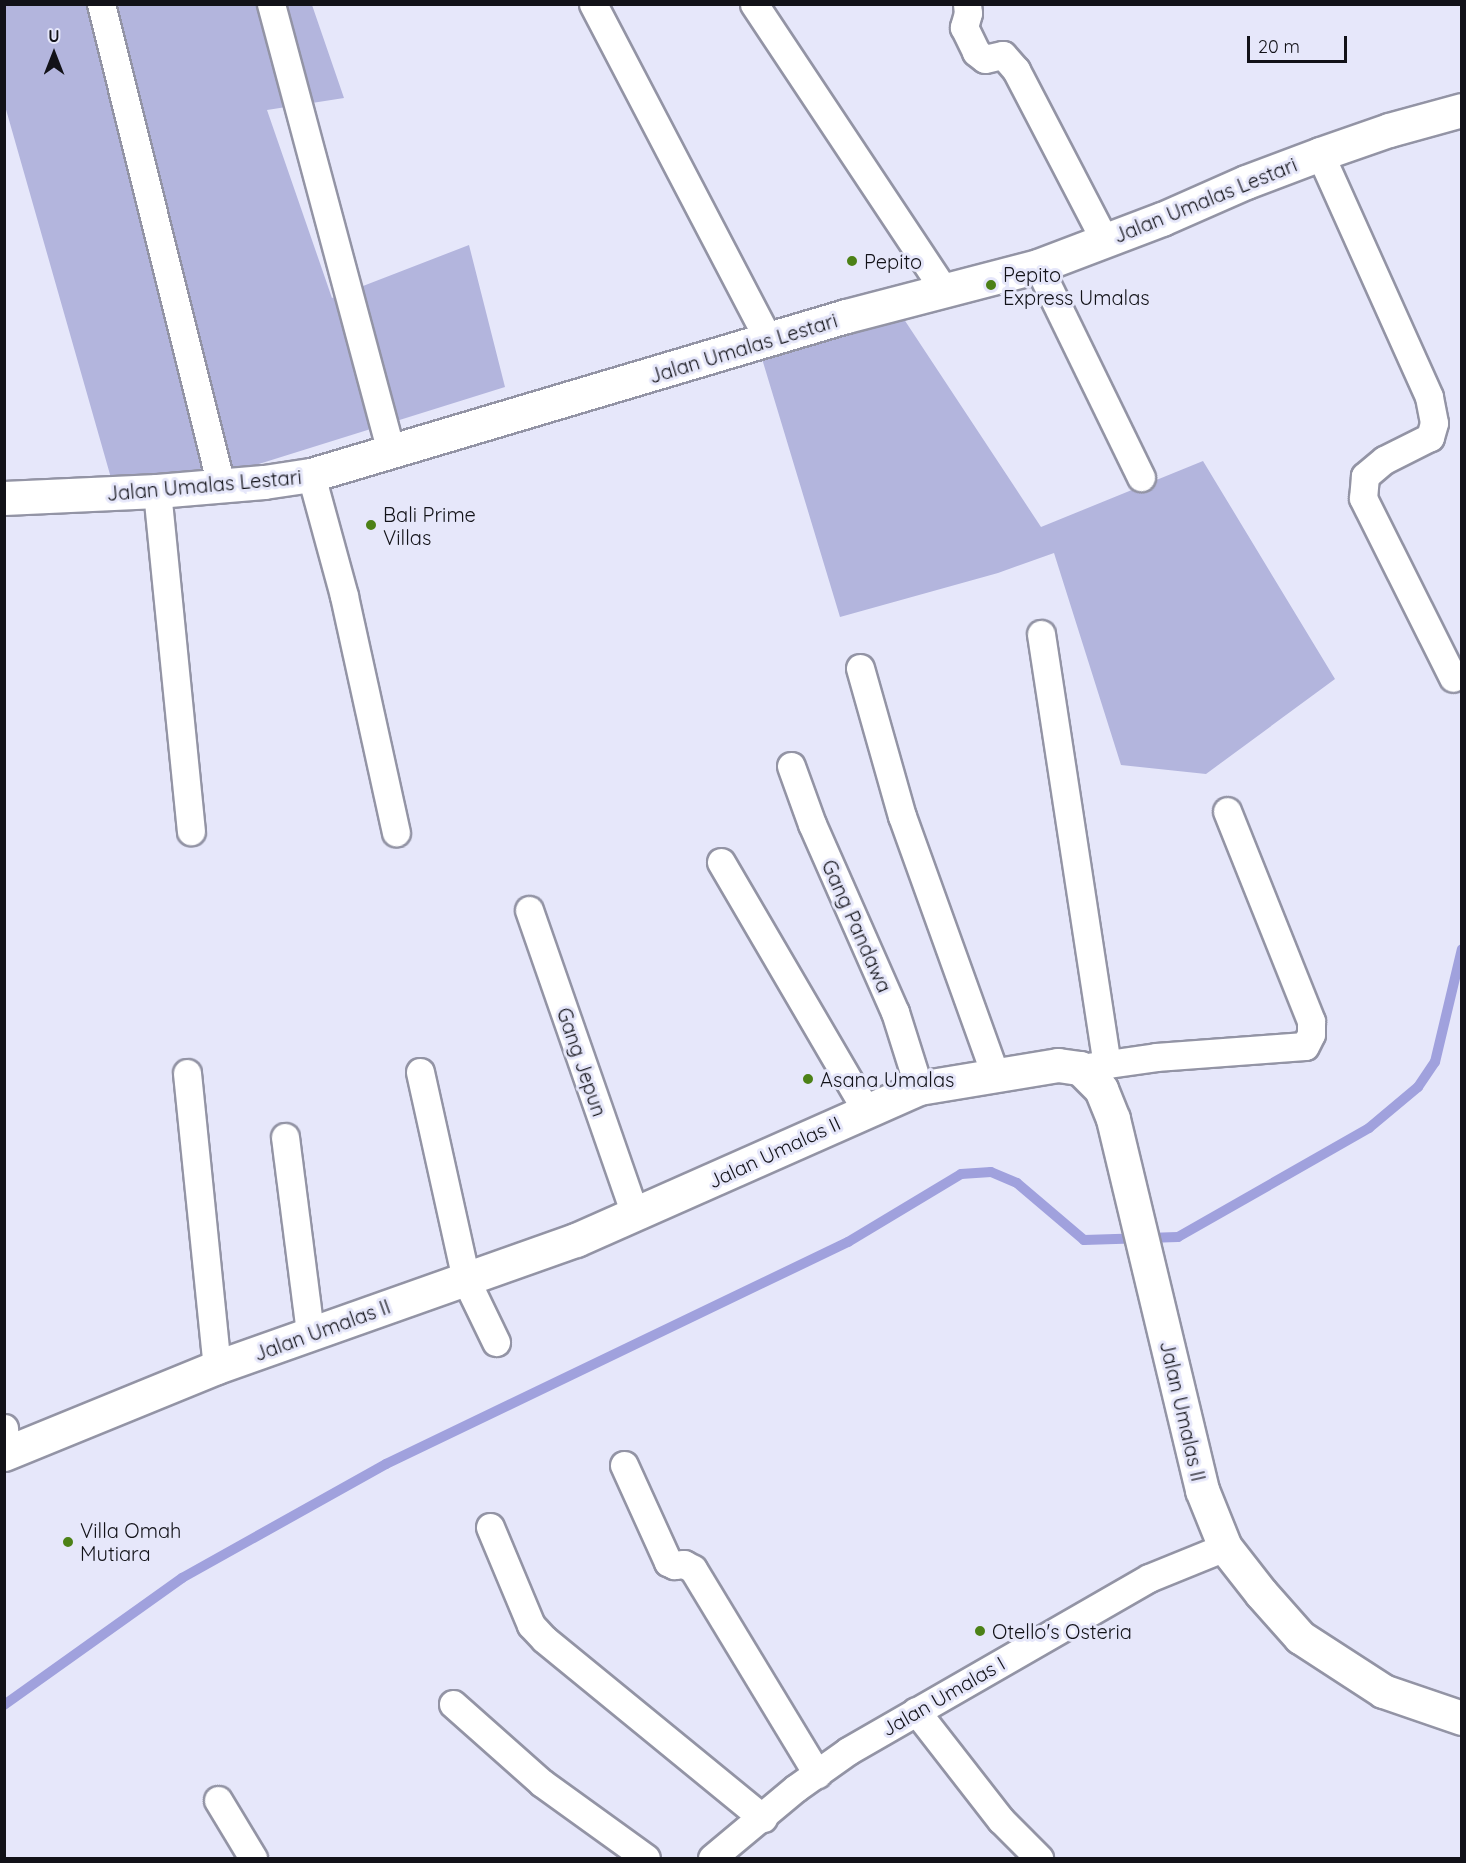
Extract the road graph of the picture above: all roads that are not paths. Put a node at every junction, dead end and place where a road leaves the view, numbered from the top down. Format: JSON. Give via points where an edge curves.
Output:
{"nodes":[{"id":1,"x":100,"y":4,"type":"edge"},
{"id":2,"x":271,"y":4,"type":"edge"},
{"id":3,"x":593,"y":4,"type":"edge"},
{"id":4,"x":754,"y":4,"type":"edge"},
{"id":5,"x":967,"y":4,"type":"edge"},
{"id":6,"x":1461,"y":110,"type":"edge"},
{"id":7,"x":1320,"y":154,"type":"junction"},
{"id":8,"x":1105,"y":241,"type":"junction"},
{"id":9,"x":1038,"y":266,"type":"junction"},
{"id":10,"x":943,"y":289,"type":"junction"},
{"id":11,"x":768,"y":339,"type":"junction"},
{"id":12,"x":391,"y":451,"type":"junction"},
{"id":13,"x":311,"y":475,"type":"junction"},
{"id":14,"x":1141,"y":477,"type":"dead end"},
{"id":15,"x":221,"y":486,"type":"junction"},
{"id":16,"x":158,"y":491,"type":"junction"},
{"id":17,"x":4,"y":498,"type":"edge"},
{"id":18,"x":1041,"y":634,"type":"dead end"},
{"id":19,"x":860,"y":668,"type":"dead end"},
{"id":20,"x":1453,"y":678,"type":"dead end"},
{"id":21,"x":791,"y":766,"type":"dead end"},
{"id":22,"x":1227,"y":811,"type":"dead end"},
{"id":23,"x":191,"y":831,"type":"dead end"},
{"id":24,"x":396,"y":832,"type":"dead end"},
{"id":25,"x":721,"y":862,"type":"dead end"},
{"id":26,"x":529,"y":910,"type":"dead end"},
{"id":27,"x":1094,"y":1066,"type":"junction"},
{"id":28,"x":420,"y":1072,"type":"dead end"},
{"id":29,"x":187,"y":1073,"type":"dead end"},
{"id":30,"x":996,"y":1075,"type":"junction"},
{"id":31,"x":919,"y":1088,"type":"junction"},
{"id":32,"x":866,"y":1110,"type":"junction"},
{"id":33,"x":285,"y":1137,"type":"dead end"},
{"id":34,"x":635,"y":1214,"type":"junction"},
{"id":35,"x":466,"y":1280,"type":"junction"},
{"id":36,"x":310,"y":1333,"type":"junction"},
{"id":37,"x":496,"y":1342,"type":"dead end"},
{"id":38,"x":217,"y":1367,"type":"junction"},
{"id":39,"x":5,"y":1445,"type":"edge"},
{"id":40,"x":624,"y":1465,"type":"dead end"},
{"id":41,"x":490,"y":1527,"type":"dead end"},
{"id":42,"x":1225,"y":1546,"type":"junction"},
{"id":43,"x":453,"y":1704,"type":"dead end"},
{"id":44,"x":916,"y":1711,"type":"junction"},
{"id":45,"x":1461,"y":1718,"type":"edge"},
{"id":46,"x":817,"y":1774,"type":"junction"},
{"id":47,"x":218,"y":1800,"type":"dead end"},
{"id":48,"x":763,"y":1818,"type":"junction"},
{"id":49,"x":253,"y":1858,"type":"edge"},
{"id":50,"x":646,"y":1858,"type":"edge"},
{"id":51,"x":712,"y":1858,"type":"edge"},
{"id":52,"x":1039,"y":1858,"type":"edge"}],
"edges":[{"from":1,"to":15,"type":"street"},
{"from":2,"to":12,"type":"street"},
{"from":3,"to":11,"type":"street"},
{"from":4,"to":10,"type":"street"},
{"from":5,"to":8,"type":"street","via":[[964,27],[976,51],[985,59],[1003,55],[1016,70]]},
{"from":6,"to":7,"type":"street","name":"Jalan Umalas Lestari"},
{"from":7,"to":8,"type":"street","name":"Jalan Umalas Lestari"},
{"from":7,"to":20,"type":"street","via":[[1429,397],[1434,423],[1430,437],[1384,460],[1365,476],[1363,498]]},
{"from":8,"to":9,"type":"street","name":"Jalan Umalas Lestari"},
{"from":9,"to":10,"type":"street","name":"Jalan Umalas Lestari"},
{"from":9,"to":14,"type":"street"},
{"from":10,"to":11,"type":"street","name":"Jalan Umalas Lestari"},
{"from":11,"to":12,"type":"street","name":"Jalan Umalas Lestari"},
{"from":12,"to":13,"type":"street","name":"Jalan Umalas Lestari"},
{"from":13,"to":15,"type":"street","name":"Jalan Umalas Lestari"},
{"from":13,"to":24,"type":"street","via":[[344,596]]},
{"from":15,"to":16,"type":"street","name":"Jalan Umalas Lestari"},
{"from":16,"to":17,"type":"street","name":"Jalan Umalas Lestari"},
{"from":16,"to":23,"type":"street"},
{"from":18,"to":27,"type":"street"},
{"from":19,"to":30,"type":"street","via":[[902,816]]},
{"from":21,"to":31,"type":"street","name":"Gang Pandawa","via":[[812,824],[895,1012]]},
{"from":22,"to":27,"type":"street","via":[[1311,1021],[1311,1034],[1305,1046],[1156,1057]]},
{"from":25,"to":32,"type":"street"},
{"from":26,"to":34,"type":"street","name":"Gang Jepun"},
{"from":27,"to":30,"type":"street","name":"Jalan Umalas II","via":[[1058,1065]]},
{"from":27,"to":42,"type":"street","name":"Jalan Umalas II","via":[[1113,1119],[1202,1490]]},
{"from":28,"to":35,"type":"street"},
{"from":29,"to":38,"type":"street"},
{"from":30,"to":31,"type":"street","name":"Jalan Umalas II"},
{"from":31,"to":32,"type":"street","name":"Jalan Umalas II"},
{"from":32,"to":34,"type":"street","name":"Jalan Umalas II"},
{"from":33,"to":36,"type":"street"},
{"from":34,"to":35,"type":"street","name":"Jalan Umalas II"},
{"from":35,"to":36,"type":"street","name":"Jalan Umalas II"},
{"from":35,"to":37,"type":"street"},
{"from":36,"to":38,"type":"street","name":"Jalan Umalas II"},
{"from":38,"to":39,"type":"street","name":"Jalan Umalas II"},
{"from":40,"to":46,"type":"street","via":[[668,1562],[693,1569]]},
{"from":41,"to":48,"type":"street","via":[[531,1625],[544,1639]]},
{"from":42,"to":44,"type":"street","name":"Jalan Umalas I","via":[[1149,1578]]},
{"from":42,"to":45,"type":"street","name":"Jalan Umalas II","via":[[1300,1637],[1383,1691]]},
{"from":43,"to":50,"type":"street","via":[[542,1783]]},
{"from":44,"to":46,"type":"street","name":"Jalan Umalas I"},
{"from":44,"to":52,"type":"street","via":[[1001,1820]]},
{"from":46,"to":48,"type":"street","name":"Jalan Umalas I"},
{"from":47,"to":49,"type":"street"},
{"from":48,"to":51,"type":"street","name":"Jalan Umalas I"}]}
